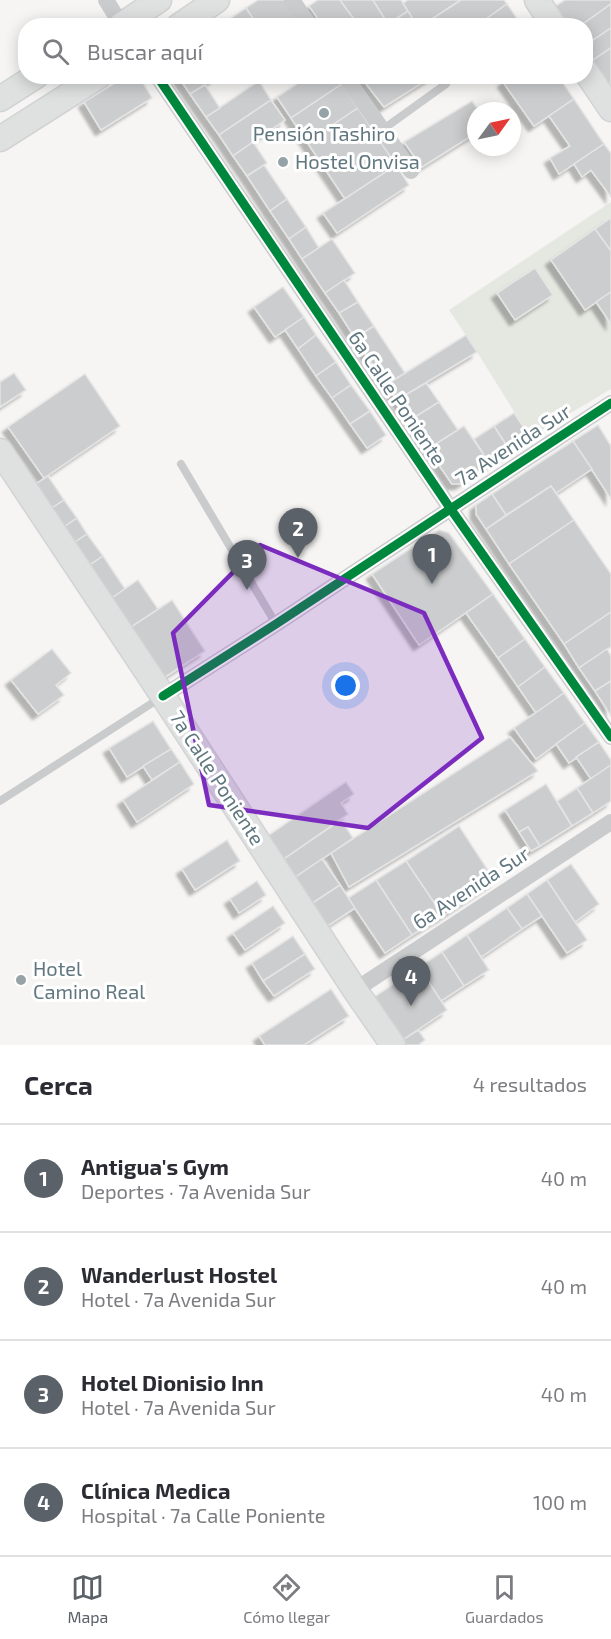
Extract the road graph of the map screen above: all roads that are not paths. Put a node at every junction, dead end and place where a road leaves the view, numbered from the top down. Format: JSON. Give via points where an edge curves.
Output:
{"nodes":[{"id":1,"x":106,"y":0,"type":"edge"},
{"id":2,"x":159,"y":0,"type":"edge"},
{"id":3,"x":217,"y":0,"type":"edge"},
{"id":4,"x":292,"y":0,"type":"edge"},
{"id":5,"x":537,"y":0,"type":"edge"},
{"id":6,"x":117,"y":18,"type":"edge"},
{"id":7,"x":132,"y":18,"type":"edge"},
{"id":8,"x":191,"y":18,"type":"edge"},
{"id":9,"x":304,"y":18,"type":"edge"},
{"id":10,"x":549,"y":18,"type":"edge"},
{"id":11,"x":23,"y":84,"type":"edge"},
{"id":12,"x":86,"y":84,"type":"edge"},
{"id":13,"x":162,"y":84,"type":"edge"},
{"id":14,"x":351,"y":84,"type":"edge"},
{"id":15,"x":446,"y":84,"type":"dead end"},
{"id":16,"x":593,"y":84,"type":"edge"},
{"id":17,"x":0,"y":99,"type":"edge"},
{"id":18,"x":611,"y":110,"type":"edge"},
{"id":19,"x":382,"y":129,"type":"junction"},
{"id":20,"x":0,"y":139,"type":"edge"},
{"id":21,"x":411,"y":171,"type":"dead end"},
{"id":22,"x":611,"y":403,"type":"edge"},
{"id":23,"x":0,"y":451,"type":"edge"},
{"id":24,"x":181,"y":464,"type":"dead end"},
{"id":25,"x":450,"y":508,"type":"junction"},
{"id":26,"x":276,"y":624,"type":"junction"},
{"id":27,"x":163,"y":696,"type":"junction"},
{"id":28,"x":611,"y":736,"type":"edge"},
{"id":29,"x":0,"y":801,"type":"edge"},
{"id":30,"x":611,"y":822,"type":"edge"},
{"id":31,"x":355,"y":990,"type":"junction"},
{"id":32,"x":393,"y":1045,"type":"edge"}],
"edges":[{"from":1,"to":6,"type":"street"},
{"from":2,"to":7,"type":"main road"},
{"from":3,"to":8,"type":"main road"},
{"from":4,"to":9,"type":"street"},
{"from":5,"to":10,"type":"main road"},
{"from":11,"to":17,"type":"main road"},
{"from":12,"to":20,"type":"main road"},
{"from":13,"to":25,"type":"street","name":"6a Calle Poniente"},
{"from":14,"to":19,"type":"street"},
{"from":15,"to":19,"type":"lane"},
{"from":16,"to":18,"type":"main road"},
{"from":19,"to":21,"type":"street"},
{"from":22,"to":25,"type":"street","name":"7a Avenida Sur"},
{"from":23,"to":27,"type":"main road","name":"7a Calle Poniente"},
{"from":24,"to":26,"type":"lane"},
{"from":25,"to":26,"type":"street","name":"7a Avenida Sur"},
{"from":25,"to":28,"type":"street","name":"6a Calle Poniente"},
{"from":26,"to":27,"type":"street","name":"7a Avenida Sur"},
{"from":27,"to":29,"type":"lane"},
{"from":27,"to":31,"type":"main road","name":"7a Calle Poniente"},
{"from":30,"to":31,"type":"street","name":"6a Avenida Sur"},
{"from":31,"to":32,"type":"main road","name":"7a Calle Poniente"}]}
